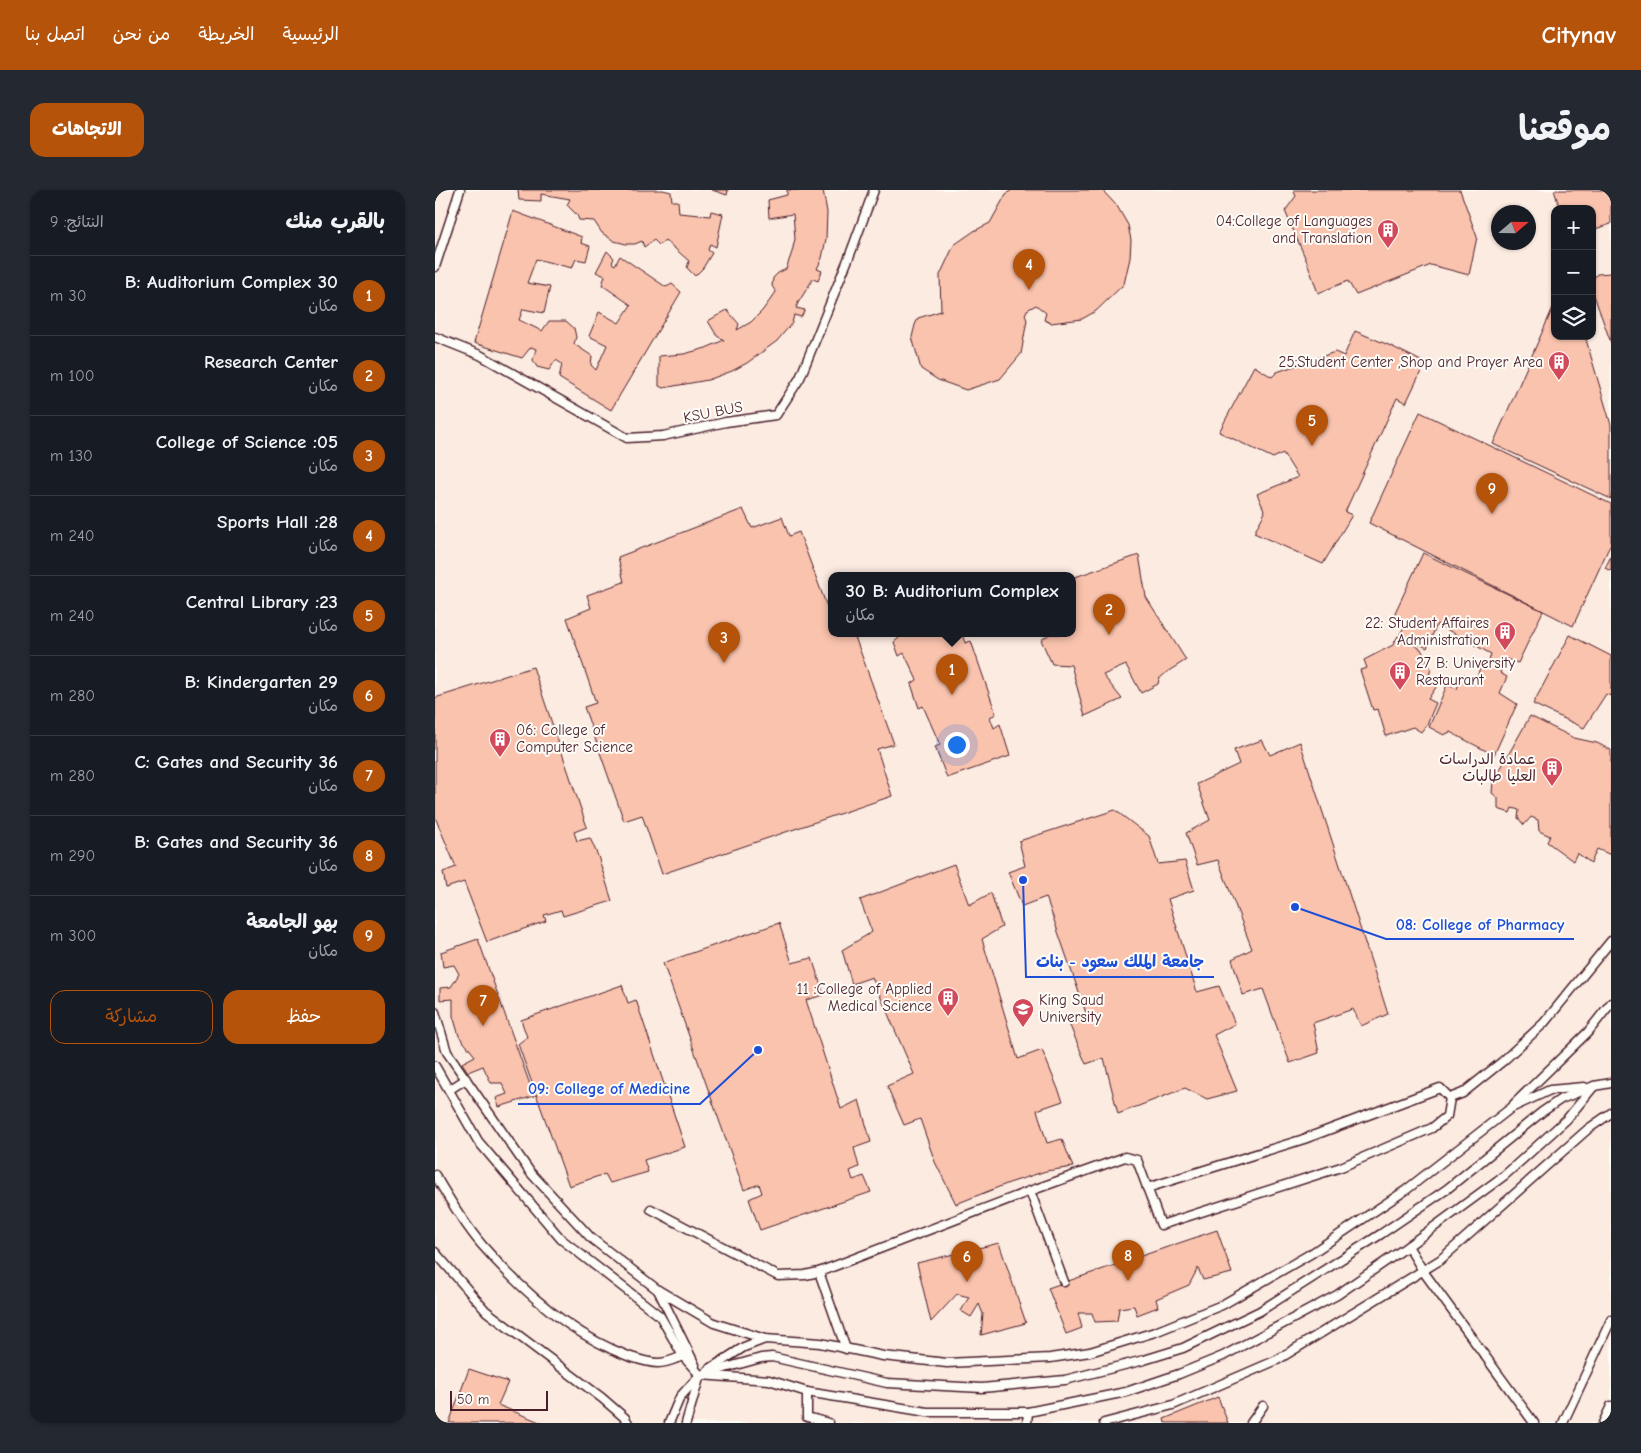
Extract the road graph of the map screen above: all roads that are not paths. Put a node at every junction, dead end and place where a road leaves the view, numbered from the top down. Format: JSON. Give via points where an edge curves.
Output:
{"nodes":[{"id":1,"x":460,"y":190,"type":"edge"},
{"id":2,"x":874,"y":190,"type":"edge"},
{"id":3,"x":435,"y":267,"type":"edge"},
{"id":4,"x":435,"y":337,"type":"edge"},
{"id":5,"x":1611,"y":941,"type":"edge"},
{"id":6,"x":1611,"y":1003,"type":"edge"},
{"id":7,"x":435,"y":1012,"type":"edge"},
{"id":8,"x":435,"y":1066,"type":"edge"},
{"id":9,"x":466,"y":1079,"type":"junction"},
{"id":10,"x":1611,"y":1083,"type":"edge"},
{"id":11,"x":1594,"y":1086,"type":"junction"},
{"id":12,"x":449,"y":1090,"type":"junction"},
{"id":13,"x":1450,"y":1098,"type":"junction"},
{"id":14,"x":1511,"y":1108,"type":"junction"},
{"id":15,"x":1611,"y":1113,"type":"edge"},
{"id":16,"x":435,"y":1175,"type":"edge"},
{"id":17,"x":1147,"y":1188,"type":"junction"},
{"id":18,"x":1030,"y":1191,"type":"junction"},
{"id":19,"x":651,"y":1209,"type":"dead end"},
{"id":20,"x":1408,"y":1246,"type":"junction"},
{"id":21,"x":435,"y":1252,"type":"edge"},
{"id":22,"x":1423,"y":1271,"type":"junction"},
{"id":23,"x":819,"y":1272,"type":"junction"},
{"id":24,"x":1064,"y":1282,"type":"dead end"},
{"id":25,"x":658,"y":1290,"type":"junction"},
{"id":26,"x":1611,"y":1320,"type":"edge"},
{"id":27,"x":765,"y":1339,"type":"junction"},
{"id":28,"x":846,"y":1349,"type":"junction"},
{"id":29,"x":683,"y":1356,"type":"junction"},
{"id":30,"x":700,"y":1375,"type":"junction"},
{"id":31,"x":807,"y":1392,"type":"junction"},
{"id":32,"x":1263,"y":1406,"type":"dead end"},
{"id":33,"x":1611,"y":1406,"type":"edge"},
{"id":34,"x":1028,"y":1412,"type":"junction"},
{"id":35,"x":1605,"y":1422,"type":"edge"},
{"id":36,"x":628,"y":1423,"type":"edge"},
{"id":37,"x":669,"y":1423,"type":"edge"},
{"id":38,"x":686,"y":1423,"type":"edge"},
{"id":39,"x":829,"y":1423,"type":"edge"},
{"id":40,"x":1027,"y":1423,"type":"edge"},
{"id":41,"x":1103,"y":1423,"type":"edge"},
{"id":42,"x":1251,"y":1423,"type":"edge"},
{"id":43,"x":1534,"y":1423,"type":"edge"},
{"id":44,"x":1563,"y":1423,"type":"edge"}],
"edges":[{"from":1,"to":3,"type":"lane"},
{"from":2,"to":4,"type":"lane","name":"KSU BUS","via":[[800,378],[776,415],[663,436],[627,438],[480,355]]},
{"from":5,"to":13,"type":"lane","via":[[1544,1023],[1463,1093]]},
{"from":6,"to":14,"type":"lane","via":[[1588,1032]]},
{"from":7,"to":9,"type":"lane","via":[[447,1052]]},
{"from":8,"to":12,"type":"lane"},
{"from":9,"to":12,"type":"lane"},
{"from":9,"to":25,"type":"lane","via":[[529,1172],[591,1238]]},
{"from":10,"to":11,"type":"lane"},
{"from":11,"to":14,"type":"lane","via":[[1550,1090]]},
{"from":11,"to":20,"type":"lane","via":[[1567,1119],[1505,1175]]},
{"from":11,"to":30,"type":"lane","via":[[1561,1099],[1542,1112],[1447,1189],[1373,1240],[1260,1311],[1183,1348],[1065,1380],[982,1388],[887,1383],[772,1357]]},
{"from":12,"to":29,"type":"lane","via":[[478,1141],[561,1239],[660,1316]]},
{"from":13,"to":17,"type":"lane","via":[[1440,1088],[1304,1139]]},
{"from":13,"to":17,"type":"lane","via":[[1447,1116],[1432,1128],[1341,1167],[1161,1225]]},
{"from":14,"to":28,"type":"lane","via":[[1406,1190],[1312,1253],[1222,1305],[1155,1332],[1090,1352],[1050,1358],[947,1363]]},
{"from":15,"to":22,"type":"lane","via":[[1588,1129],[1440,1260]]},
{"from":16,"to":29,"type":"lane","via":[[481,1244],[561,1320],[605,1346],[635,1358],[657,1363]]},
{"from":17,"to":18,"type":"lane","via":[[1137,1160],[1125,1157]]},
{"from":18,"to":23,"type":"lane"},
{"from":18,"to":24,"type":"lane"},
{"from":19,"to":23,"type":"lane","via":[[778,1276]]},
{"from":20,"to":22,"type":"lane"},
{"from":20,"to":34,"type":"lane","via":[[1337,1295],[1223,1356],[1126,1392]]},
{"from":21,"to":36,"type":"lane","via":[[486,1311],[602,1398]]},
{"from":22,"to":41,"type":"lane","via":[[1277,1360],[1173,1405]]},
{"from":22,"to":43,"type":"lane"},
{"from":23,"to":28,"type":"lane"},
{"from":25,"to":27,"type":"lane","via":[[714,1323]]},
{"from":25,"to":30,"type":"lane"},
{"from":26,"to":44,"type":"lane"},
{"from":27,"to":28,"type":"lane","via":[[820,1343]]},
{"from":27,"to":30,"type":"lane","via":[[744,1347]]},
{"from":29,"to":30,"type":"lane"},
{"from":30,"to":31,"type":"lane","via":[[769,1380]]},
{"from":30,"to":37,"type":"lane","via":[[680,1397]]},
{"from":30,"to":38,"type":"lane"},
{"from":31,"to":34,"type":"lane","via":[[927,1412]]},
{"from":31,"to":39,"type":"lane","via":[[807,1417]]},
{"from":32,"to":42,"type":"lane"},
{"from":33,"to":35,"type":"lane"},
{"from":34,"to":40,"type":"lane"}]}
